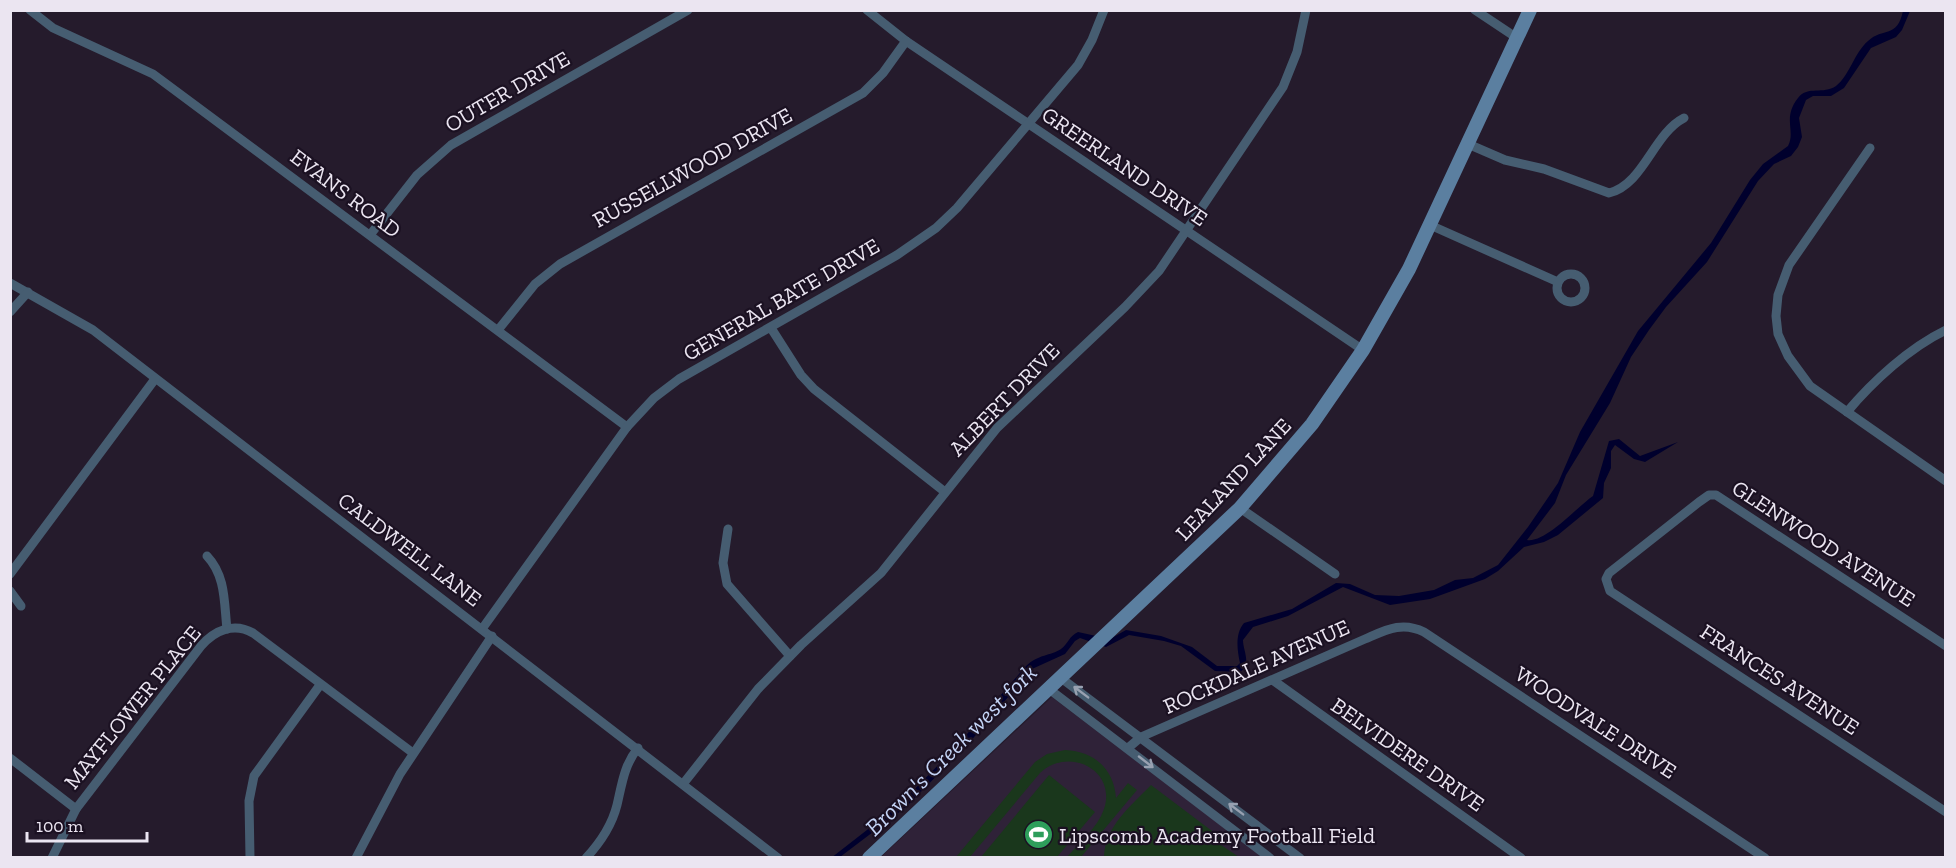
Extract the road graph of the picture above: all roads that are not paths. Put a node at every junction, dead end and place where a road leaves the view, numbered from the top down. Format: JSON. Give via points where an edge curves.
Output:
{"nodes":[{"id":1,"x":30,"y":10,"type":"edge"},
{"id":2,"x":688,"y":10,"type":"edge"},
{"id":3,"x":867,"y":10,"type":"edge"},
{"id":4,"x":1104,"y":10,"type":"edge"},
{"id":5,"x":1306,"y":10,"type":"edge"},
{"id":6,"x":1475,"y":10,"type":"edge"},
{"id":7,"x":1530,"y":10,"type":"edge"},
{"id":8,"x":1517,"y":38,"type":"junction"},
{"id":9,"x":906,"y":41,"type":"junction"},
{"id":10,"x":1684,"y":118,"type":"dead end"},
{"id":11,"x":1029,"y":124,"type":"junction"},
{"id":12,"x":1468,"y":144,"type":"junction"},
{"id":13,"x":1870,"y":148,"type":"dead end"},
{"id":14,"x":1613,"y":192,"type":"junction"},
{"id":15,"x":1616,"y":202,"type":"dead end"},
{"id":16,"x":1430,"y":225,"type":"junction"},
{"id":17,"x":1187,"y":231,"type":"junction"},
{"id":18,"x":370,"y":235,"type":"junction"},
{"id":19,"x":1558,"y":282,"type":"dead end"},
{"id":20,"x":10,"y":283,"type":"edge"},
{"id":21,"x":27,"y":292,"type":"junction"},
{"id":22,"x":10,"y":312,"type":"edge"},
{"id":23,"x":771,"y":327,"type":"junction"},
{"id":24,"x":498,"y":330,"type":"junction"},
{"id":25,"x":1946,"y":330,"type":"edge"},
{"id":26,"x":1363,"y":350,"type":"junction"},
{"id":27,"x":155,"y":378,"type":"junction"},
{"id":28,"x":1847,"y":412,"type":"junction"},
{"id":29,"x":627,"y":427,"type":"junction"},
{"id":30,"x":1946,"y":481,"type":"edge"},
{"id":31,"x":945,"y":492,"type":"junction"},
{"id":32,"x":1711,"y":494,"type":"joint"},
{"id":33,"x":1240,"y":508,"type":"junction"},
{"id":34,"x":728,"y":529,"type":"dead end"},
{"id":35,"x":207,"y":556,"type":"dead end"},
{"id":36,"x":10,"y":574,"type":"edge"},
{"id":37,"x":1335,"y":574,"type":"dead end"},
{"id":38,"x":10,"y":591,"type":"edge"},
{"id":39,"x":21,"y":606,"type":"dead end"},
{"id":40,"x":1403,"y":625,"type":"joint"},
{"id":41,"x":227,"y":629,"type":"junction"},
{"id":42,"x":482,"y":629,"type":"junction"},
{"id":43,"x":492,"y":636,"type":"junction"},
{"id":44,"x":1946,"y":645,"type":"edge"},
{"id":45,"x":790,"y":656,"type":"junction"},
{"id":46,"x":1061,"y":678,"type":"junction"},
{"id":47,"x":1274,"y":681,"type":"junction"},
{"id":48,"x":320,"y":685,"type":"junction"},
{"id":49,"x":1049,"y":689,"type":"junction"},
{"id":50,"x":1141,"y":737,"type":"junction"},
{"id":51,"x":638,"y":748,"type":"junction"},
{"id":52,"x":1128,"y":748,"type":"junction"},
{"id":53,"x":413,"y":753,"type":"junction"},
{"id":54,"x":10,"y":758,"type":"edge"},
{"id":55,"x":683,"y":784,"type":"junction"},
{"id":56,"x":76,"y":809,"type":"junction"},
{"id":57,"x":1946,"y":812,"type":"edge"},
{"id":58,"x":52,"y":858,"type":"edge"},
{"id":59,"x":250,"y":858,"type":"edge"},
{"id":60,"x":356,"y":858,"type":"edge"},
{"id":61,"x":586,"y":858,"type":"edge"},
{"id":62,"x":778,"y":858,"type":"edge"},
{"id":63,"x":869,"y":858,"type":"edge"},
{"id":64,"x":1270,"y":858,"type":"edge"},
{"id":65,"x":1300,"y":858,"type":"edge"},
{"id":66,"x":1521,"y":858,"type":"edge"},
{"id":67,"x":1765,"y":858,"type":"edge"}],
"edges":[{"from":1,"to":18,"type":"street","name":"EVANS ROAD","via":[[53,28],[153,74]]},
{"from":2,"to":18,"type":"street","name":"OUTER DRIVE","via":[[451,145],[417,175]]},
{"from":3,"to":9,"type":"street","name":"GREERLAND DRIVE"},
{"from":4,"to":11,"type":"street","name":"GENERAL BATE DRIVE","via":[[1078,65]]},
{"from":5,"to":17,"type":"street","name":"ALBERT DRIVE","via":[[1298,52],[1283,87]]},
{"from":6,"to":8,"type":"street"},
{"from":7,"to":8,"type":"street","name":"LEALAND LANE"},
{"from":8,"to":12,"type":"street","name":"LEALAND LANE"},
{"from":9,"to":11,"type":"street","name":"GREERLAND DRIVE"},
{"from":9,"to":24,"type":"street","name":"RUSSELLWOOD DRIVE","via":[[882,75],[863,93],[560,264],[535,284]]},
{"from":10,"to":14,"type":"street","via":[[1669,129],[1628,182]]},
{"from":11,"to":17,"type":"street","name":"GREERLAND DRIVE"},
{"from":11,"to":23,"type":"street","name":"GENERAL BATE DRIVE","via":[[936,228],[897,255]]},
{"from":12,"to":14,"type":"street","via":[[1505,160]]},
{"from":12,"to":16,"type":"street","name":"LEALAND LANE"},
{"from":13,"to":28,"type":"street","via":[[1789,265],[1777,308],[1778,334],[1795,368],[1810,387]]},
{"from":14,"to":15,"type":"street"},
{"from":16,"to":19,"type":"street"},
{"from":16,"to":26,"type":"street","name":"LEALAND LANE"},
{"from":17,"to":26,"type":"street","name":"GREERLAND DRIVE"},
{"from":17,"to":31,"type":"street","name":"ALBERT DRIVE","via":[[1147,285],[996,428]]},
{"from":18,"to":24,"type":"street","name":"EVANS ROAD"},
{"from":20,"to":21,"type":"street","name":"CALDWELL LANE"},
{"from":21,"to":22,"type":"street"},
{"from":21,"to":27,"type":"street","name":"CALDWELL LANE","via":[[87,326]]},
{"from":23,"to":29,"type":"street","name":"GENERAL BATE DRIVE","via":[[665,389]]},
{"from":23,"to":31,"type":"street","via":[[814,389]]},
{"from":24,"to":29,"type":"street","name":"EVANS ROAD"},
{"from":25,"to":28,"type":"street","via":[[1883,375]]},
{"from":26,"to":33,"type":"street","name":"LEALAND LANE","via":[[1312,424]]},
{"from":27,"to":36,"type":"street"},
{"from":27,"to":42,"type":"street","name":"CALDWELL LANE"},
{"from":28,"to":30,"type":"street"},
{"from":29,"to":42,"type":"street","name":"GENERAL BATE DRIVE"},
{"from":31,"to":45,"type":"street","name":"ALBERT DRIVE","via":[[874,581]]},
{"from":32,"to":44,"type":"street","name":"GLENWOOD AVENUE"},
{"from":32,"to":57,"type":"street","name":"FRANCES AVENUE","via":[[1609,573],[1605,582],[1611,591]]},
{"from":33,"to":37,"type":"street"},
{"from":33,"to":46,"type":"street","name":"LEALAND LANE"},
{"from":34,"to":45,"type":"street","via":[[723,562],[727,584]]},
{"from":35,"to":41,"type":"street","via":[[222,583]]},
{"from":38,"to":39,"type":"street"},
{"from":40,"to":47,"type":"street","name":"ROCKDALE AVENUE"},
{"from":40,"to":67,"type":"street","name":"WOODVALE DRIVE","via":[[1424,632]]},
{"from":41,"to":48,"type":"street","name":"MAYFLOWER PLACE","via":[[250,631]]},
{"from":41,"to":56,"type":"street","name":"MAYFLOWER PLACE","via":[[207,639]]},
{"from":42,"to":43,"type":"street","name":"CALDWELL LANE"},
{"from":43,"to":51,"type":"street","name":"CALDWELL LANE"},
{"from":43,"to":53,"type":"street"},
{"from":45,"to":55,"type":"street","name":"ALBERT DRIVE","via":[[740,711]]},
{"from":46,"to":49,"type":"street","name":"LEALAND LANE"},
{"from":50,"to":46,"type":"street","one_way":true},
{"from":47,"to":50,"type":"street","name":"ROCKDALE AVENUE"},
{"from":47,"to":66,"type":"street","name":"BELVIDERE DRIVE"},
{"from":48,"to":53,"type":"street","name":"MAYFLOWER PLACE"},
{"from":48,"to":59,"type":"street","via":[[254,776],[249,801]]},
{"from":49,"to":52,"type":"street"},
{"from":49,"to":63,"type":"street","name":"LEALAND LANE"},
{"from":50,"to":52,"type":"street","name":"ROCKDALE AVENUE"},
{"from":65,"to":50,"type":"street","one_way":true},
{"from":51,"to":55,"type":"street","name":"CALDWELL LANE"},
{"from":51,"to":61,"type":"street","via":[[624,774],[610,824]]},
{"from":52,"to":64,"type":"street","one_way":true},
{"from":53,"to":60,"type":"street"},
{"from":54,"to":56,"type":"street"},
{"from":55,"to":62,"type":"street","name":"CALDWELL LANE"},
{"from":56,"to":58,"type":"street","name":"MAYFLOWER PLACE"}]}
